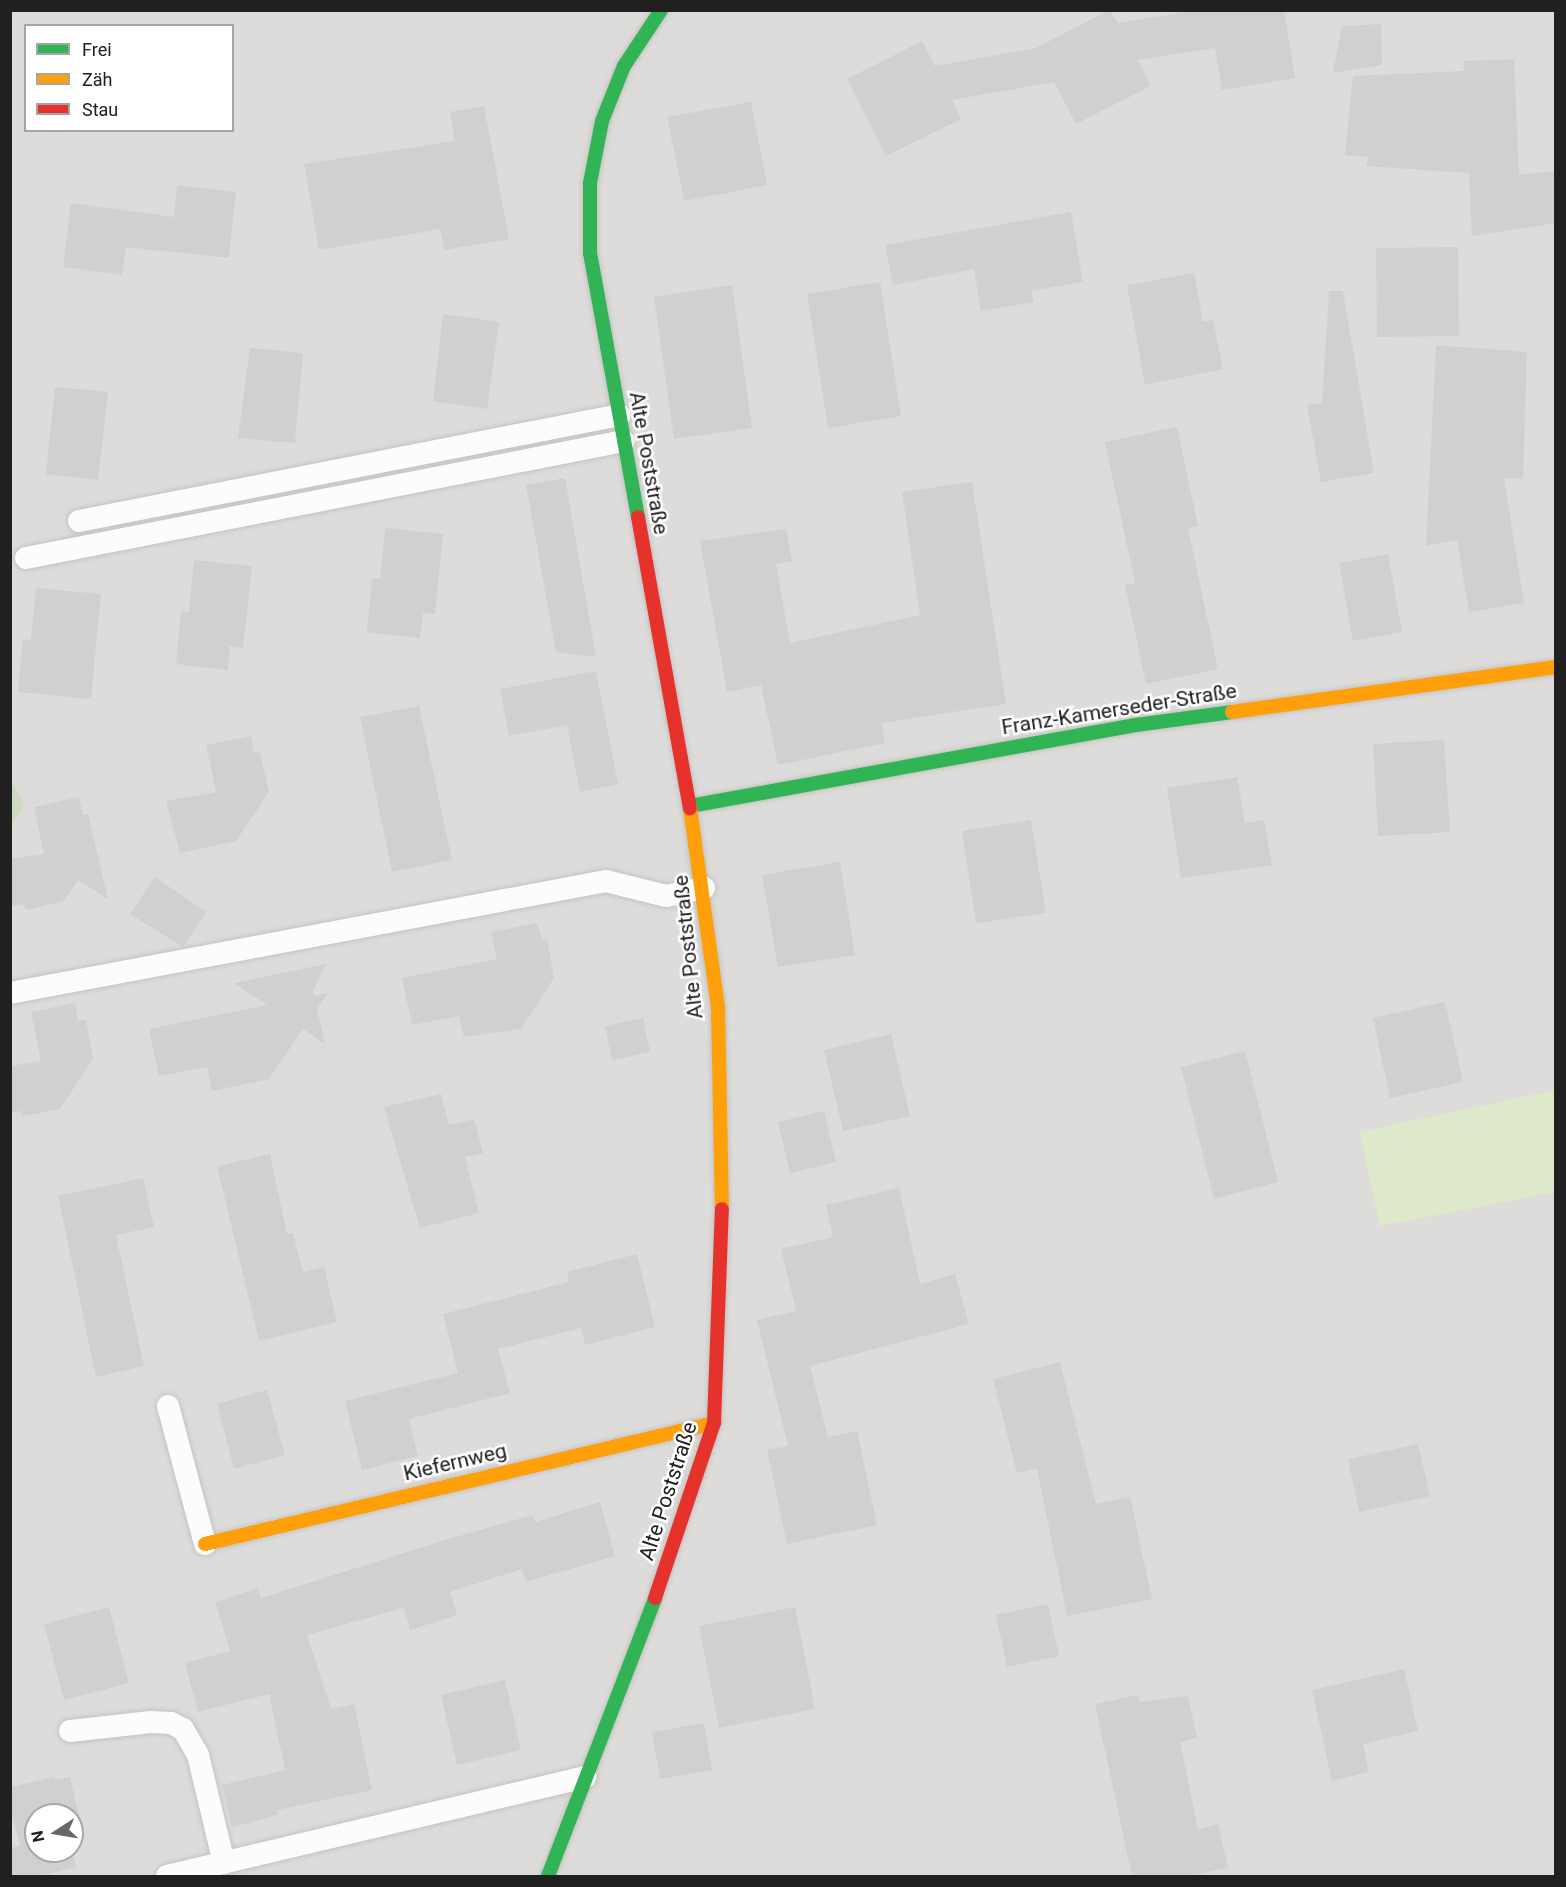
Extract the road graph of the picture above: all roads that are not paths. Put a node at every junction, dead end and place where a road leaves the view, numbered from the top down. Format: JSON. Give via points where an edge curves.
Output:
{"nodes":[{"id":1,"x":662,"y":10,"type":"edge"},
{"id":2,"x":620,"y":415,"type":"junction"},
{"id":3,"x":624,"y":441,"type":"junction"},
{"id":4,"x":79,"y":521,"type":"dead end"},
{"id":5,"x":26,"y":558,"type":"dead end"},
{"id":6,"x":1556,"y":667,"type":"edge"},
{"id":7,"x":690,"y":806,"type":"junction"},
{"id":8,"x":704,"y":888,"type":"junction"},
{"id":9,"x":10,"y":993,"type":"edge"},
{"id":10,"x":168,"y":1406,"type":"dead end"},
{"id":11,"x":714,"y":1423,"type":"junction"},
{"id":12,"x":205,"y":1544,"type":"joint"},
{"id":13,"x":70,"y":1731,"type":"dead end"},
{"id":14,"x":585,"y":1777,"type":"junction"},
{"id":15,"x":224,"y":1863,"type":"junction"},
{"id":16,"x":167,"y":1876,"type":"edge"},
{"id":17,"x":548,"y":1876,"type":"edge"}],
"edges":[{"from":1,"to":2,"type":"street","name":"Alte Poststraße","via":[[624,66],[602,121],[590,183],[590,254]]},
{"from":2,"to":3,"type":"street","name":"Alte Poststraße"},
{"from":2,"to":4,"type":"lane"},
{"from":3,"to":5,"type":"lane"},
{"from":3,"to":7,"type":"street","name":"Alte Poststraße"},
{"from":6,"to":7,"type":"street","name":"Franz-Kamerseder-Straße","via":[[1136,725]]},
{"from":7,"to":8,"type":"street","name":"Alte Poststraße"},
{"from":8,"to":9,"type":"lane","via":[[666,896],[606,881]]},
{"from":8,"to":11,"type":"street","name":"Alte Poststraße","via":[[718,1006],[723,1182]]},
{"from":10,"to":12,"type":"lane"},
{"from":11,"to":12,"type":"street","name":"Kiefernweg"},
{"from":11,"to":14,"type":"street","name":"Alte Poststraße","via":[[652,1608]]},
{"from":13,"to":15,"type":"lane","via":[[150,1722],[171,1723],[183,1729],[198,1755]]},
{"from":14,"to":15,"type":"lane"},
{"from":14,"to":17,"type":"street","name":"Alte Poststraße"},
{"from":15,"to":16,"type":"lane"}]}
